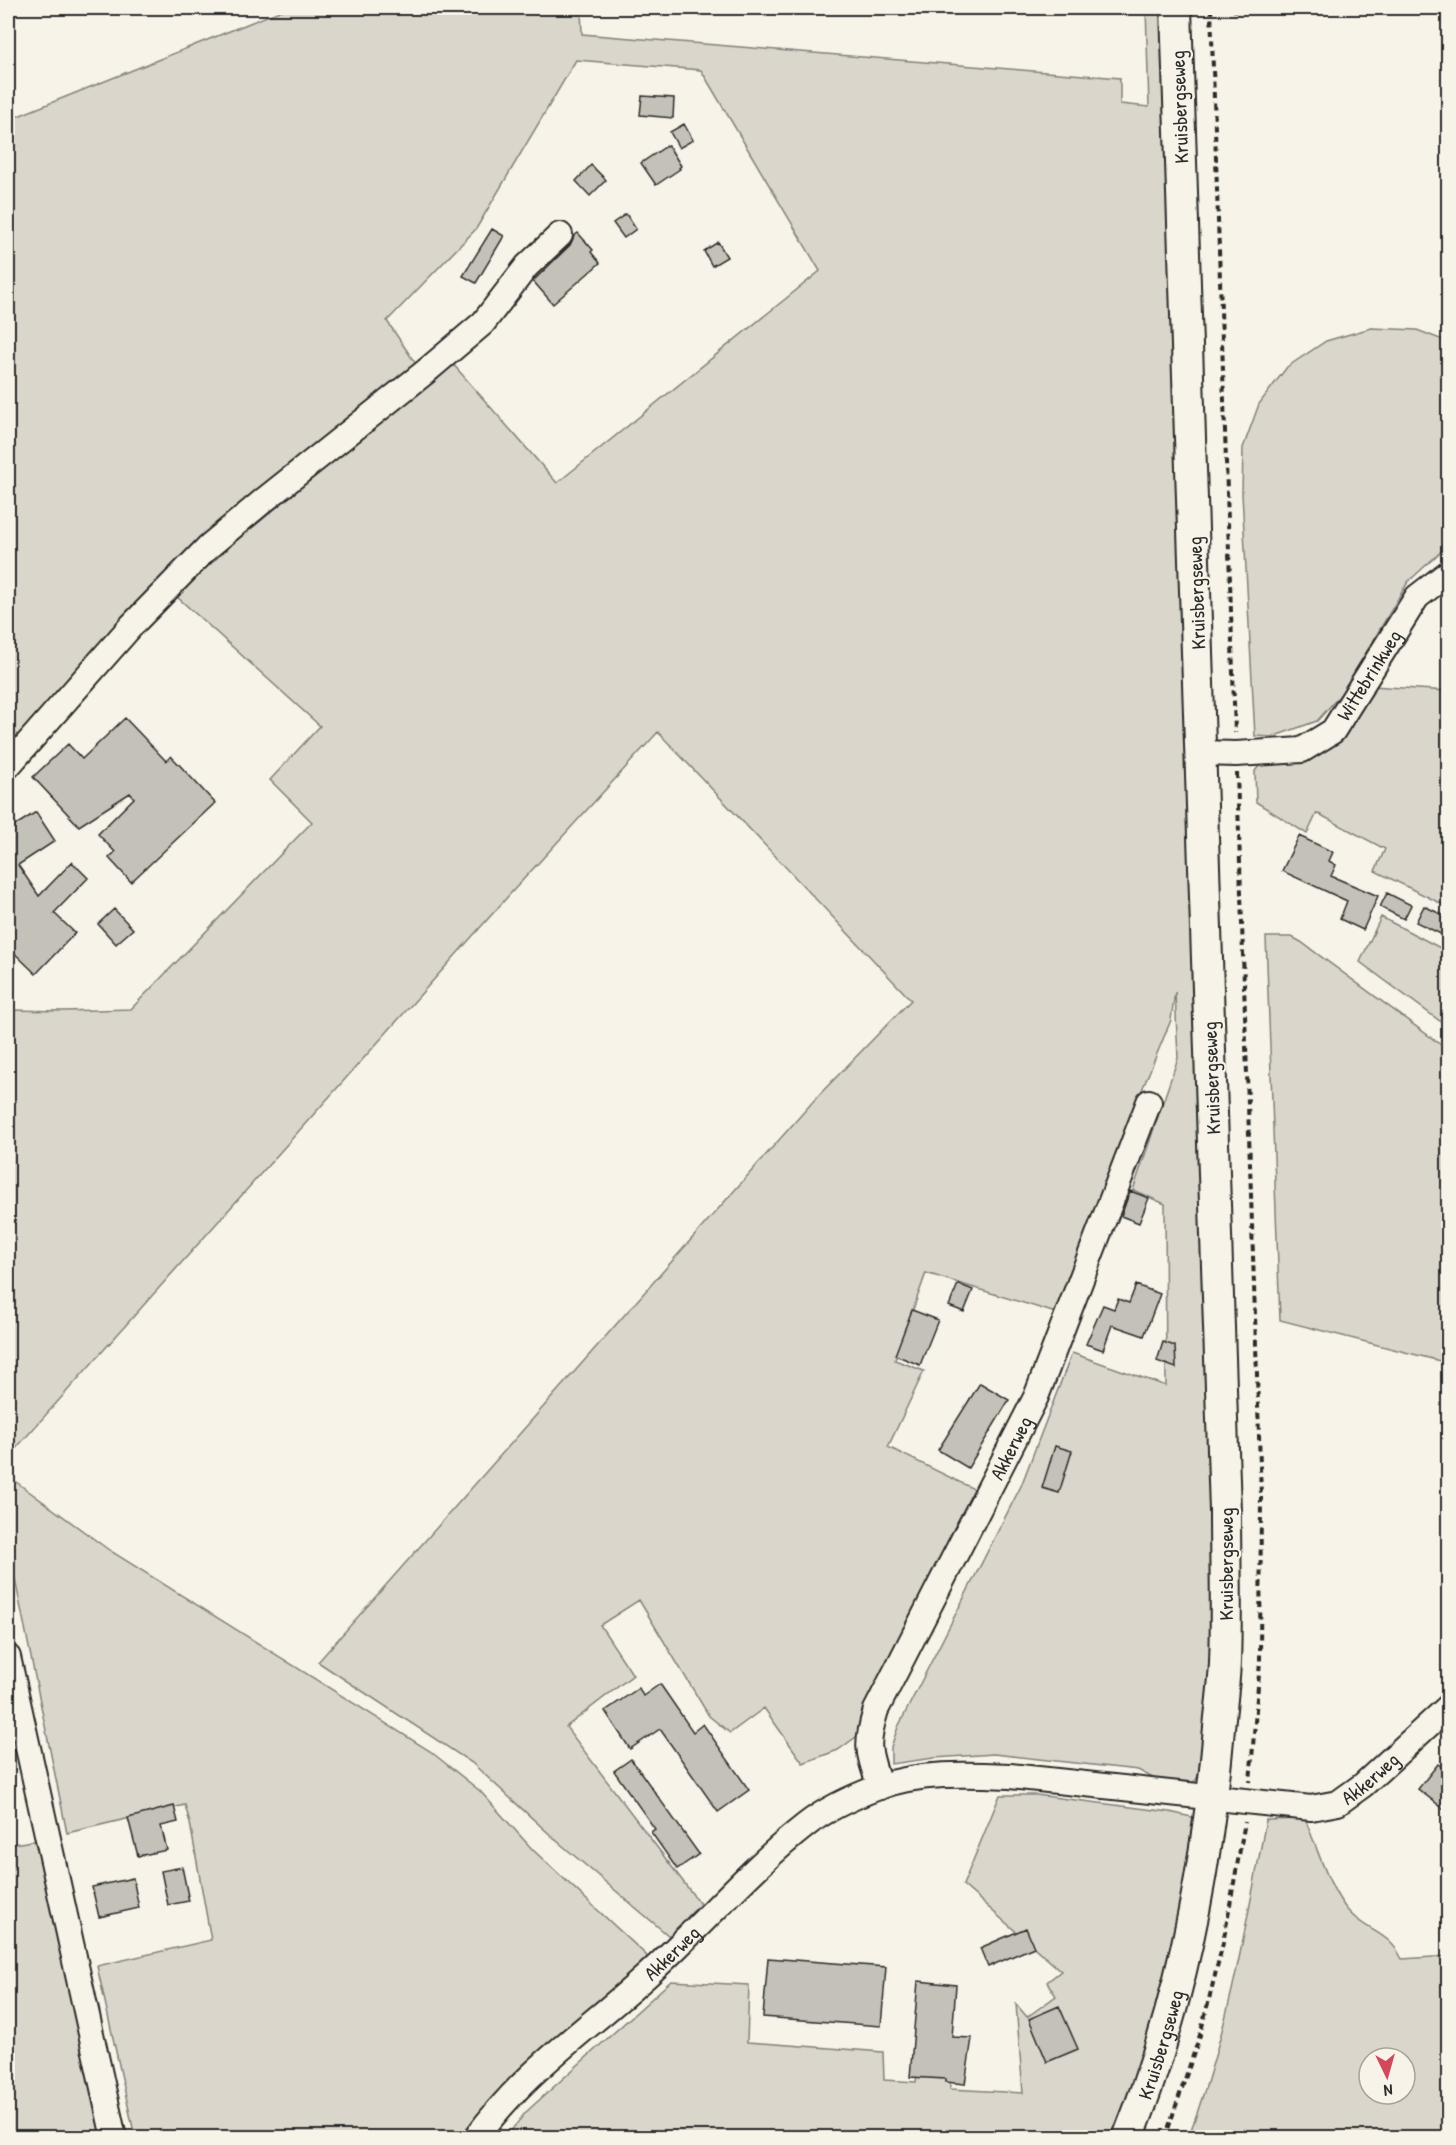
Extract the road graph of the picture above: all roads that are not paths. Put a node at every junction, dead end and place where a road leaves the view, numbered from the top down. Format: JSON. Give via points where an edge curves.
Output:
{"nodes":[{"id":1,"x":1176,"y":8,"type":"edge"},
{"id":2,"x":560,"y":235,"type":"dead end"},
{"id":3,"x":1449,"y":573,"type":"edge"},
{"id":4,"x":1201,"y":753,"type":"junction"},
{"id":5,"x":8,"y":765,"type":"edge"},
{"id":6,"x":1149,"y":1102,"type":"dead end"},
{"id":7,"x":8,"y":1657,"type":"edge"},
{"id":8,"x":1449,"y":1707,"type":"edge"},
{"id":9,"x":880,"y":1787,"type":"junction"},
{"id":10,"x":1213,"y":1798,"type":"junction"},
{"id":11,"x":114,"y":2138,"type":"edge"},
{"id":12,"x":476,"y":2138,"type":"edge"},
{"id":13,"x":1128,"y":2138,"type":"edge"}],
"edges":[{"from":1,"to":4,"type":"main road","name":"Kruisbergseweg"},
{"from":2,"to":5,"type":"street","via":[[527,266],[483,323],[208,548],[132,625]]},
{"from":3,"to":4,"type":"street","name":"Wittebrinkweg","via":[[1417,597],[1333,731],[1302,750]]},
{"from":4,"to":10,"type":"main road","name":"Kruisbergseweg","via":[[1225,1511],[1225,1662]]},
{"from":6,"to":9,"type":"street","name":"Akkerweg","via":[[1036,1397],[876,1710],[868,1735],[869,1754]]},
{"from":7,"to":11,"type":"street"},
{"from":8,"to":10,"type":"street","name":"Akkerweg","via":[[1338,1803],[1311,1808]]},
{"from":9,"to":10,"type":"street","name":"Akkerweg","via":[[910,1779],[966,1774]]},
{"from":9,"to":12,"type":"street","name":"Akkerweg","via":[[807,1823],[654,1970],[538,2068]]},
{"from":10,"to":13,"type":"main road","name":"Kruisbergseweg","via":[[1182,1966],[1145,2095]]}]}
